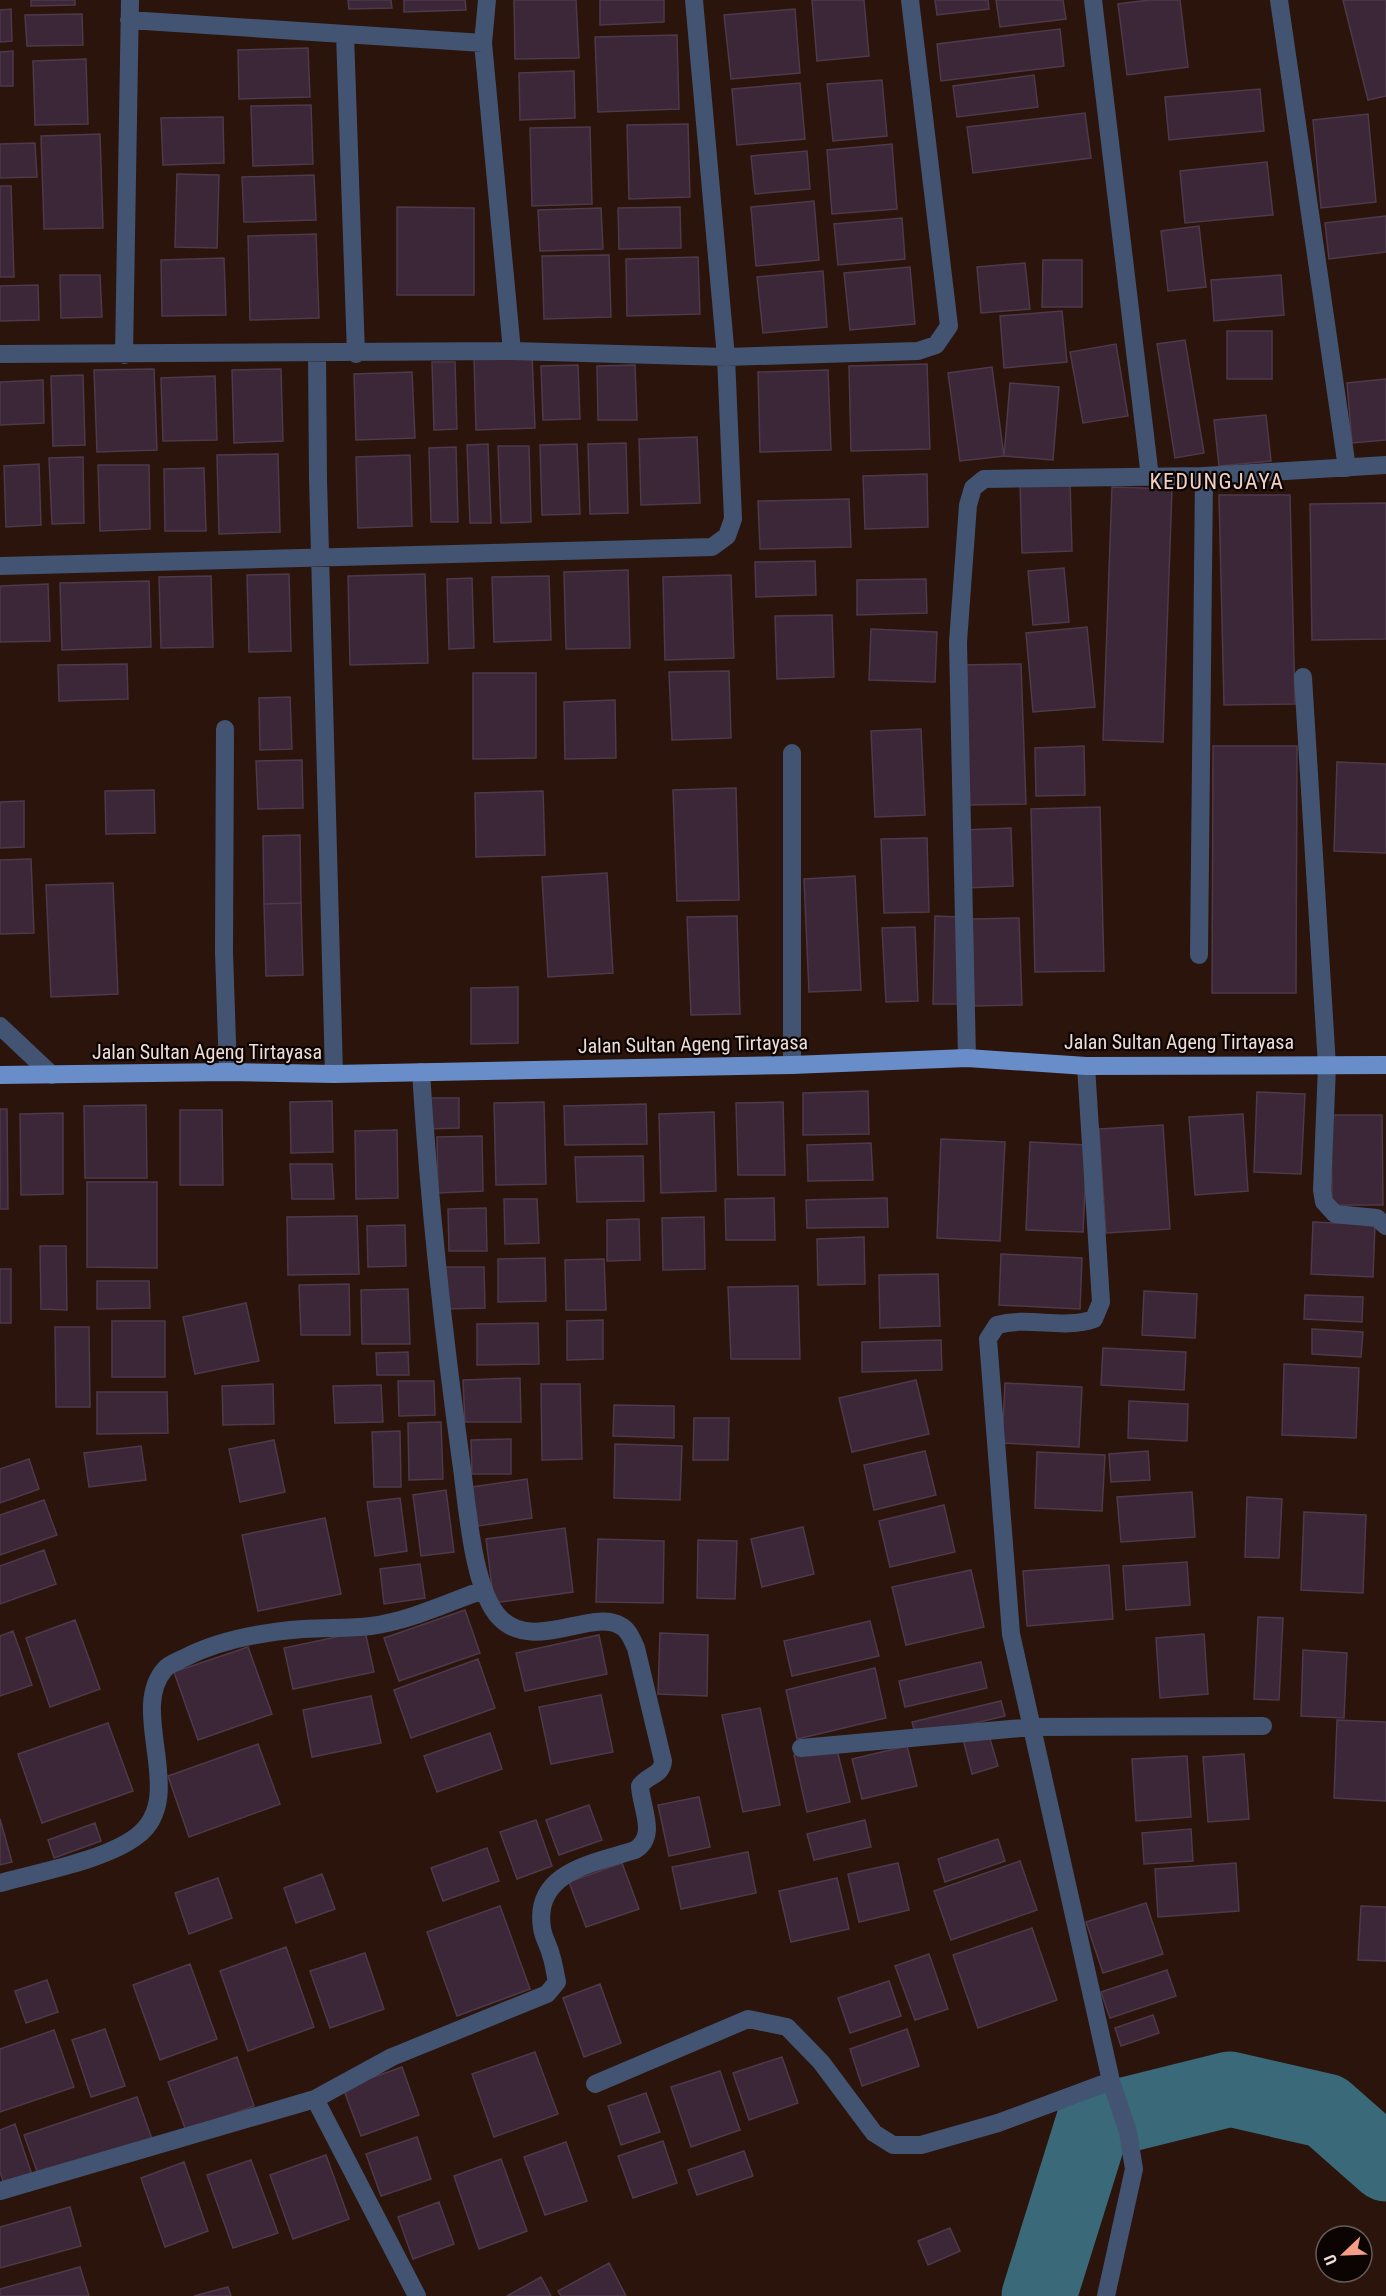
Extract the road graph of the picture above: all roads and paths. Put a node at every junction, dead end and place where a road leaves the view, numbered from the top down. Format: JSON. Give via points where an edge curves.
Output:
{"nodes":[{"id":1,"x":130,"y":0,"type":"edge"},
{"id":2,"x":487,"y":0,"type":"edge"},
{"id":3,"x":694,"y":0,"type":"edge"},
{"id":4,"x":910,"y":0,"type":"edge"},
{"id":5,"x":1093,"y":0,"type":"edge"},
{"id":6,"x":1279,"y":0,"type":"edge"},
{"id":7,"x":129,"y":20,"type":"junction"},
{"id":8,"x":345,"y":34,"type":"junction"},
{"id":9,"x":483,"y":43,"type":"junction"},
{"id":10,"x":512,"y":351,"type":"junction"},
{"id":11,"x":0,"y":354,"type":"edge"},
{"id":12,"x":317,"y":354,"type":"junction"},
{"id":13,"x":356,"y":354,"type":"junction"},
{"id":14,"x":124,"y":355,"type":"junction"},
{"id":15,"x":726,"y":357,"type":"junction"},
{"id":16,"x":1386,"y":465,"type":"edge"},
{"id":17,"x":1347,"y":468,"type":"junction"},
{"id":18,"x":1204,"y":476,"type":"junction"},
{"id":19,"x":1150,"y":477,"type":"junction"},
{"id":20,"x":320,"y":559,"type":"junction"},
{"id":21,"x":0,"y":566,"type":"edge"},
{"id":22,"x":1303,"y":677,"type":"dead end"},
{"id":23,"x":225,"y":729,"type":"dead end"},
{"id":24,"x":792,"y":753,"type":"dead end"},
{"id":25,"x":1199,"y":956,"type":"dead end"},
{"id":26,"x":0,"y":1026,"type":"edge"},
{"id":27,"x":967,"y":1058,"type":"junction"},
{"id":28,"x":792,"y":1065,"type":"junction"},
{"id":29,"x":1386,"y":1065,"type":"edge"},
{"id":30,"x":1086,"y":1066,"type":"junction"},
{"id":31,"x":1328,"y":1066,"type":"junction"},
{"id":32,"x":228,"y":1072,"type":"junction"},
{"id":33,"x":421,"y":1072,"type":"junction"},
{"id":34,"x":334,"y":1074,"type":"junction"},
{"id":35,"x":0,"y":1075,"type":"edge"},
{"id":36,"x":52,"y":1075,"type":"junction"},
{"id":37,"x":1386,"y":1226,"type":"edge"},
{"id":38,"x":483,"y":1590,"type":"junction"},
{"id":39,"x":1263,"y":1726,"type":"dead end"},
{"id":40,"x":1032,"y":1727,"type":"junction"},
{"id":41,"x":801,"y":1748,"type":"dead end"},
{"id":42,"x":0,"y":1883,"type":"edge"},
{"id":43,"x":595,"y":2084,"type":"dead end"},
{"id":44,"x":1112,"y":2084,"type":"junction"},
{"id":45,"x":315,"y":2099,"type":"junction"},
{"id":46,"x":0,"y":2191,"type":"edge"},
{"id":47,"x":417,"y":2296,"type":"edge"},
{"id":48,"x":1106,"y":2296,"type":"edge"}],
"edges":[{"from":1,"to":7,"type":"street"},
{"from":2,"to":9,"type":"street"},
{"from":3,"to":15,"type":"street"},
{"from":4,"to":15,"type":"street","via":[[950,326],[936,345],[918,351]]},
{"from":5,"to":19,"type":"street"},
{"from":6,"to":17,"type":"street"},
{"from":7,"to":8,"type":"street"},
{"from":7,"to":14,"type":"street"},
{"from":8,"to":9,"type":"street"},
{"from":8,"to":13,"type":"street"},
{"from":9,"to":10,"type":"street"},
{"from":10,"to":13,"type":"street"},
{"from":10,"to":15,"type":"street"},
{"from":11,"to":14,"type":"street"},
{"from":12,"to":13,"type":"street"},
{"from":12,"to":14,"type":"street"},
{"from":12,"to":20,"type":"street"},
{"from":15,"to":20,"type":"street","via":[[733,519],[728,536],[712,547]]},
{"from":16,"to":17,"type":"street"},
{"from":17,"to":18,"type":"street"},
{"from":18,"to":19,"type":"street"},
{"from":18,"to":25,"type":"street"},
{"from":19,"to":27,"type":"street","via":[[984,479],[970,494],[958,642]]},
{"from":20,"to":21,"type":"street"},
{"from":20,"to":34,"type":"street"},
{"from":22,"to":31,"type":"street"},
{"from":23,"to":32,"type":"street"},
{"from":24,"to":28,"type":"street"},
{"from":26,"to":36,"type":"street"},
{"from":27,"to":28,"type":"main road","name":"Jalan Sultan Ageng Tirtayasa"},
{"from":27,"to":30,"type":"main road","name":"Jalan Sultan Ageng Tirtayasa"},
{"from":28,"to":33,"type":"main road","name":"Jalan Sultan Ageng Tirtayasa"},
{"from":29,"to":31,"type":"main road","name":"Jalan Sultan Ageng Tirtayasa"},
{"from":30,"to":31,"type":"main road","name":"Jalan Sultan Ageng Tirtayasa"},
{"from":30,"to":40,"type":"street","via":[[1101,1302],[1094,1319],[1078,1325],[1013,1321],[997,1325],[988,1339],[1011,1634]]},
{"from":31,"to":37,"type":"street","via":[[1324,1202],[1335,1214],[1377,1218]]},
{"from":32,"to":34,"type":"main road","name":"Jalan Sultan Ageng Tirtayasa"},
{"from":32,"to":36,"type":"main road","name":"Jalan Sultan Ageng Tirtayasa"},
{"from":33,"to":34,"type":"main road","name":"Jalan Sultan Ageng Tirtayasa"},
{"from":33,"to":38,"type":"street","via":[[445,1346],[474,1553]]},
{"from":35,"to":36,"type":"main road","name":"Jalan Sultan Ageng Tirtayasa"},
{"from":38,"to":42,"type":"street","via":[[406,1618],[370,1626],[302,1629],[225,1643],[202,1649],[165,1668],[152,1693],[160,1773],[156,1811],[138,1836],[100,1854]]},
{"from":38,"to":45,"type":"street","via":[[499,1617],[516,1630],[539,1632],[609,1621],[628,1631],[636,1648],[663,1761],[658,1773],[639,1786],[647,1837],[635,1850],[566,1873],[551,1886],[543,1905],[542,1928],[557,1982],[547,1994],[392,2057]]},
{"from":39,"to":40,"type":"street"},
{"from":40,"to":41,"type":"street"},
{"from":40,"to":44,"type":"street"},
{"from":43,"to":44,"type":"street","via":[[748,2019],[787,2027],[821,2062],[874,2133],[893,2145],[921,2145]]},
{"from":44,"to":48,"type":"street","via":[[1128,2132],[1134,2169]]},
{"from":45,"to":46,"type":"street"},
{"from":45,"to":47,"type":"street"}]}
